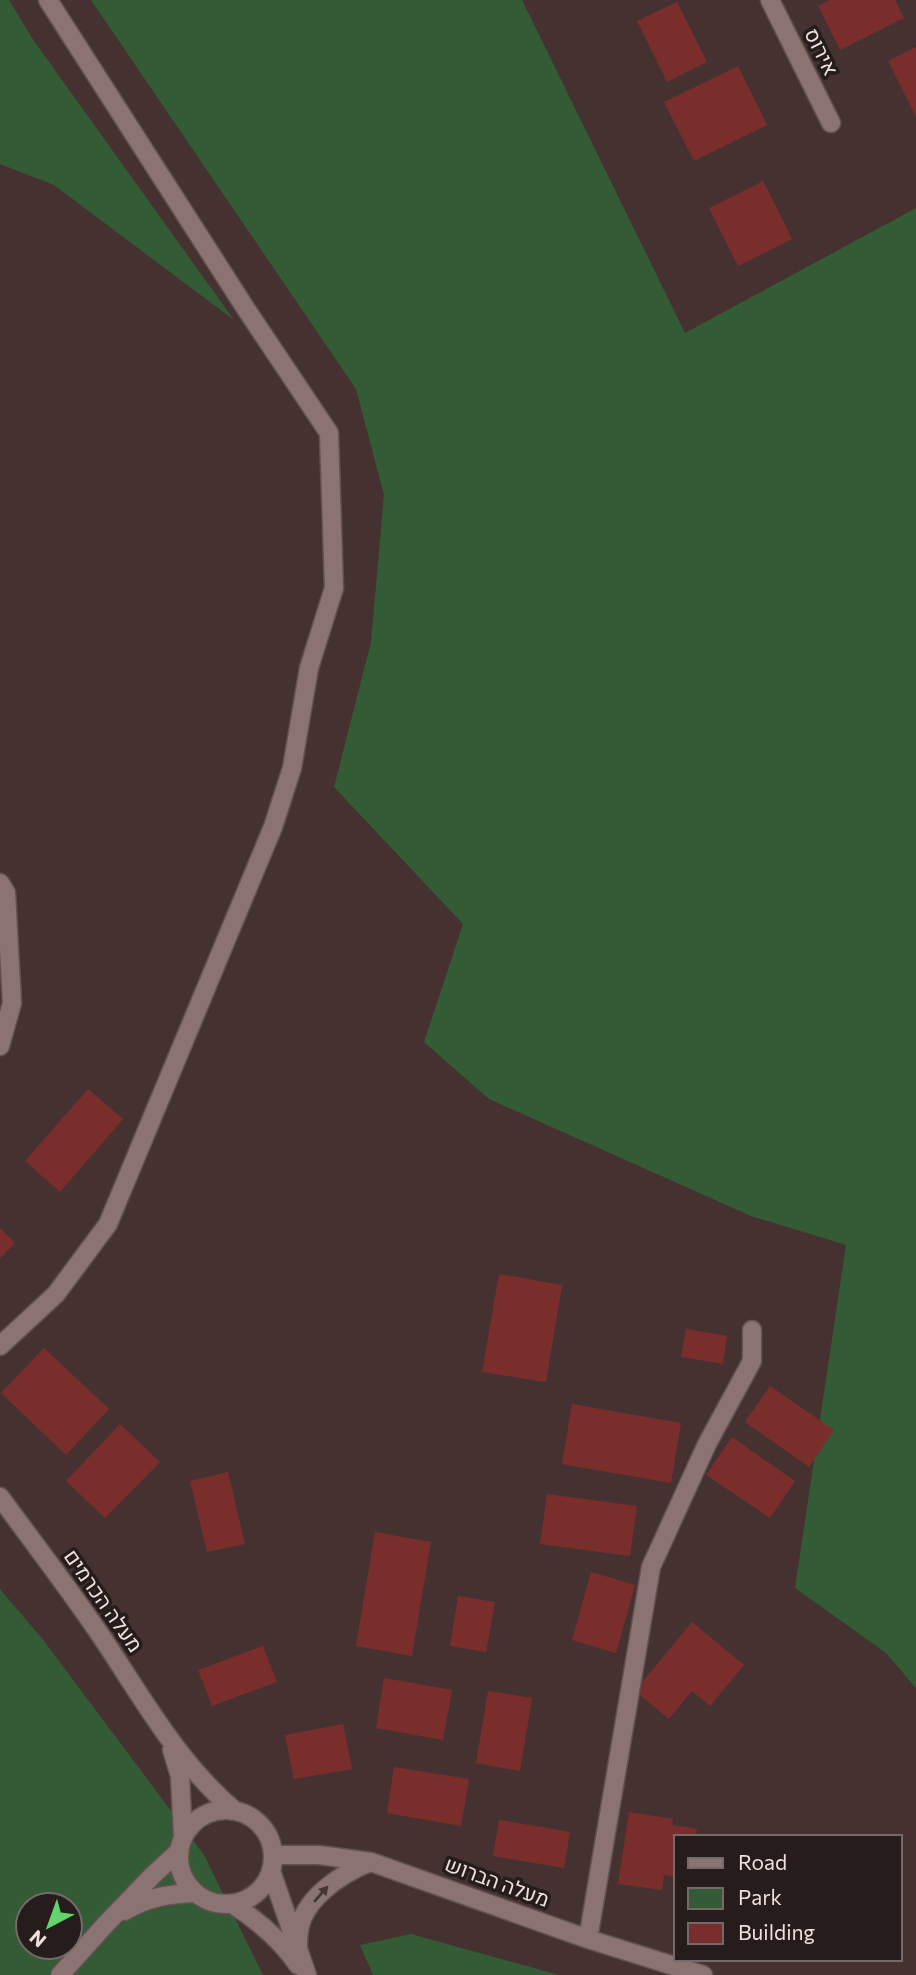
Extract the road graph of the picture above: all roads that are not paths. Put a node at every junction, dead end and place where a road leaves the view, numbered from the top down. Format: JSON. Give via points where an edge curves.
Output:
{"nodes":[{"id":1,"x":47,"y":0,"type":"edge"},
{"id":2,"x":770,"y":0,"type":"edge"},
{"id":3,"x":831,"y":123,"type":"dead end"},
{"id":4,"x":0,"y":884,"type":"edge"},
{"id":5,"x":0,"y":1046,"type":"edge"},
{"id":6,"x":752,"y":1330,"type":"dead end"},
{"id":7,"x":0,"y":1346,"type":"edge"},
{"id":8,"x":0,"y":1497,"type":"edge"},
{"id":9,"x":166,"y":1734,"type":"junction"},
{"id":10,"x":235,"y":1811,"type":"junction"},
{"id":11,"x":181,"y":1844,"type":"junction"},
{"id":12,"x":371,"y":1862,"type":"junction"},
{"id":13,"x":272,"y":1863,"type":"junction"},
{"id":14,"x":195,"y":1893,"type":"junction"},
{"id":15,"x":232,"y":1904,"type":"junction"},
{"id":16,"x":105,"y":1925,"type":"junction"},
{"id":17,"x":588,"y":1939,"type":"junction"},
{"id":18,"x":298,"y":1948,"type":"junction"},
{"id":19,"x":60,"y":1975,"type":"edge"},
{"id":20,"x":306,"y":1975,"type":"edge"},
{"id":21,"x":703,"y":1975,"type":"edge"}],
"edges":[{"from":1,"to":7,"type":"street","via":[[329,433],[334,588],[309,668],[292,768],[273,827],[108,1224],[56,1294]]},
{"from":2,"to":3,"type":"street","name":"אירוס"},
{"from":4,"to":5,"type":"street","via":[[6,893],[12,1003]]},
{"from":6,"to":17,"type":"street","via":[[752,1361],[707,1444],[651,1567]]},
{"from":8,"to":9,"type":"street","name":"מעלה הכרמים","via":[[74,1596]]},
{"from":9,"to":10,"type":"street","name":"מעלה הכרמים","via":[[201,1779]]},
{"from":9,"to":11,"type":"street","name":"מעלה הכרמים","via":[[180,1776]]},
{"from":10,"to":11,"type":"street","via":[[205,1814],[192,1824]]},
{"from":10,"to":13,"type":"street","via":[[262,1827],[270,1840]]},
{"from":11,"to":14,"type":"street","via":[[180,1867]]},
{"from":11,"to":16,"type":"street"},
{"from":12,"to":13,"type":"street","name":"מעלה הברוש","via":[[319,1855]]},
{"from":12,"to":17,"type":"street","name":"מעלה הברוש"},
{"from":18,"to":12,"type":"street","one_way":true,"via":[[299,1928],[320,1893],[342,1875]]},
{"from":13,"to":15,"type":"street","via":[[256,1893]]},
{"from":13,"to":18,"type":"street"},
{"from":14,"to":15,"type":"street","via":[[218,1904]]},
{"from":14,"to":16,"type":"street","via":[[149,1899]]},
{"from":15,"to":20,"type":"street","via":[[270,1933]]},
{"from":16,"to":19,"type":"street"},
{"from":17,"to":21,"type":"street","name":"מעלה הברוש"},
{"from":18,"to":20,"type":"street"}]}
